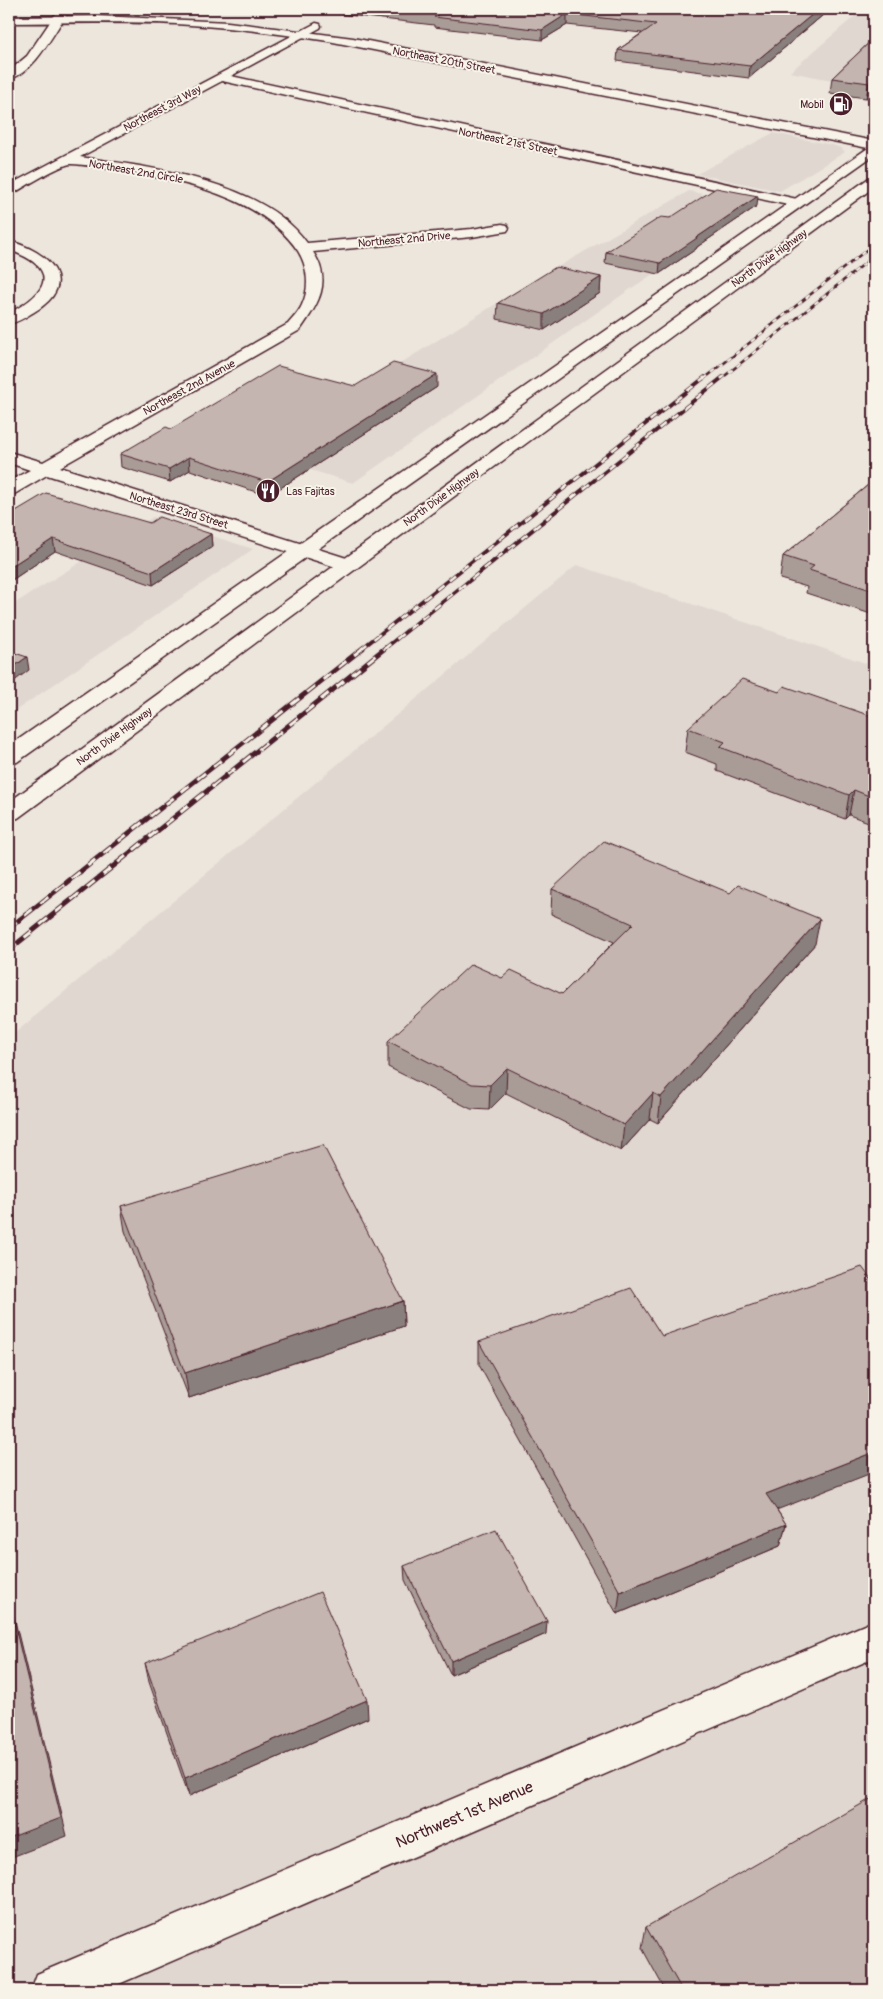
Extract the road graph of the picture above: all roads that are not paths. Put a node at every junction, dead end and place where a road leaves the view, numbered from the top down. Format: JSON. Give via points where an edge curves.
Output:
{"nodes":[{"id":1,"x":9,"y":12,"type":"edge"},
{"id":2,"x":60,"y":16,"type":"junction"},
{"id":3,"x":9,"y":20,"type":"edge"},
{"id":4,"x":316,"y":26,"type":"junction"},
{"id":5,"x":301,"y":33,"type":"junction"},
{"id":6,"x":9,"y":76,"type":"edge"},
{"id":7,"x":219,"y":77,"type":"junction"},
{"id":8,"x":649,"y":89,"type":"junction"},
{"id":9,"x":634,"y":98,"type":"junction"},
{"id":10,"x":874,"y":134,"type":"edge"},
{"id":11,"x":874,"y":147,"type":"edge"},
{"id":12,"x":66,"y":159,"type":"junction"},
{"id":13,"x":874,"y":181,"type":"edge"},
{"id":14,"x":9,"y":190,"type":"edge"},
{"id":15,"x":796,"y":203,"type":"junction"},
{"id":16,"x":502,"y":228,"type":"dead end"},
{"id":17,"x":9,"y":246,"type":"edge"},
{"id":18,"x":305,"y":248,"type":"junction"},
{"id":19,"x":636,"y":316,"type":"junction"},
{"id":20,"x":9,"y":319,"type":"edge"},
{"id":21,"x":676,"y":326,"type":"junction"},
{"id":22,"x":9,"y":456,"type":"edge"},
{"id":23,"x":46,"y":468,"type":"junction"},
{"id":24,"x":9,"y":489,"type":"edge"},
{"id":25,"x":303,"y":550,"type":"junction"},
{"id":26,"x":348,"y":565,"type":"junction"},
{"id":27,"x":9,"y":757,"type":"edge"},
{"id":28,"x":9,"y":813,"type":"edge"},
{"id":29,"x":874,"y":1638,"type":"edge"},
{"id":30,"x":53,"y":1990,"type":"edge"}],
"edges":[{"from":1,"to":2,"type":"street","name":"Northeast 20th Street"},
{"from":2,"to":3,"type":"street","name":"Northeast 20th Street"},
{"from":2,"to":4,"type":"street","name":"Northeast 20th Street","via":[[194,14]]},
{"from":2,"to":5,"type":"street","name":"Northeast 20th Street","via":[[177,21]]},
{"from":2,"to":6,"type":"street","via":[[25,64]]},
{"from":4,"to":5,"type":"street","name":"Northeast 3rd Way"},
{"from":4,"to":8,"type":"street","name":"Northeast 20th Street"},
{"from":5,"to":7,"type":"street","name":"Northeast 3rd Way"},
{"from":5,"to":9,"type":"street","name":"Northeast 20th Street"},
{"from":7,"to":12,"type":"street","name":"Northeast 3rd Way"},
{"from":7,"to":15,"type":"street","name":"Northeast 21st Street"},
{"from":8,"to":9,"type":"street"},
{"from":8,"to":10,"type":"street","name":"Northeast 20th Street"},
{"from":9,"to":11,"type":"street","name":"Northeast 20th Street"},
{"from":11,"to":15,"type":"street"},
{"from":12,"to":14,"type":"street","name":"Northeast 3rd Way"},
{"from":12,"to":18,"type":"street","name":"Northeast 2nd Circle","via":[[194,182],[276,219]]},
{"from":13,"to":21,"type":"street","name":"North Dixie Highway"},
{"from":15,"to":19,"type":"street"},
{"from":16,"to":18,"type":"street","name":"Northeast 2nd Drive"},
{"from":17,"to":20,"type":"street","via":[[37,258],[47,266],[52,277],[41,300]]},
{"from":18,"to":23,"type":"street","name":"Northeast 2nd Avenue","via":[[314,270],[315,289],[309,306],[294,327]]},
{"from":19,"to":21,"type":"street"},
{"from":19,"to":25,"type":"street"},
{"from":21,"to":26,"type":"street","name":"North Dixie Highway"},
{"from":22,"to":23,"type":"street","name":"Northeast 23rd Street"},
{"from":23,"to":24,"type":"street","name":"Northeast 2nd Avenue"},
{"from":23,"to":25,"type":"street","name":"Northeast 23rd Street"},
{"from":25,"to":26,"type":"street","name":"Northeast 23rd Street"},
{"from":25,"to":27,"type":"street"},
{"from":26,"to":28,"type":"street","name":"North Dixie Highway"},
{"from":29,"to":30,"type":"street","name":"Northwest 1st Avenue"}]}
